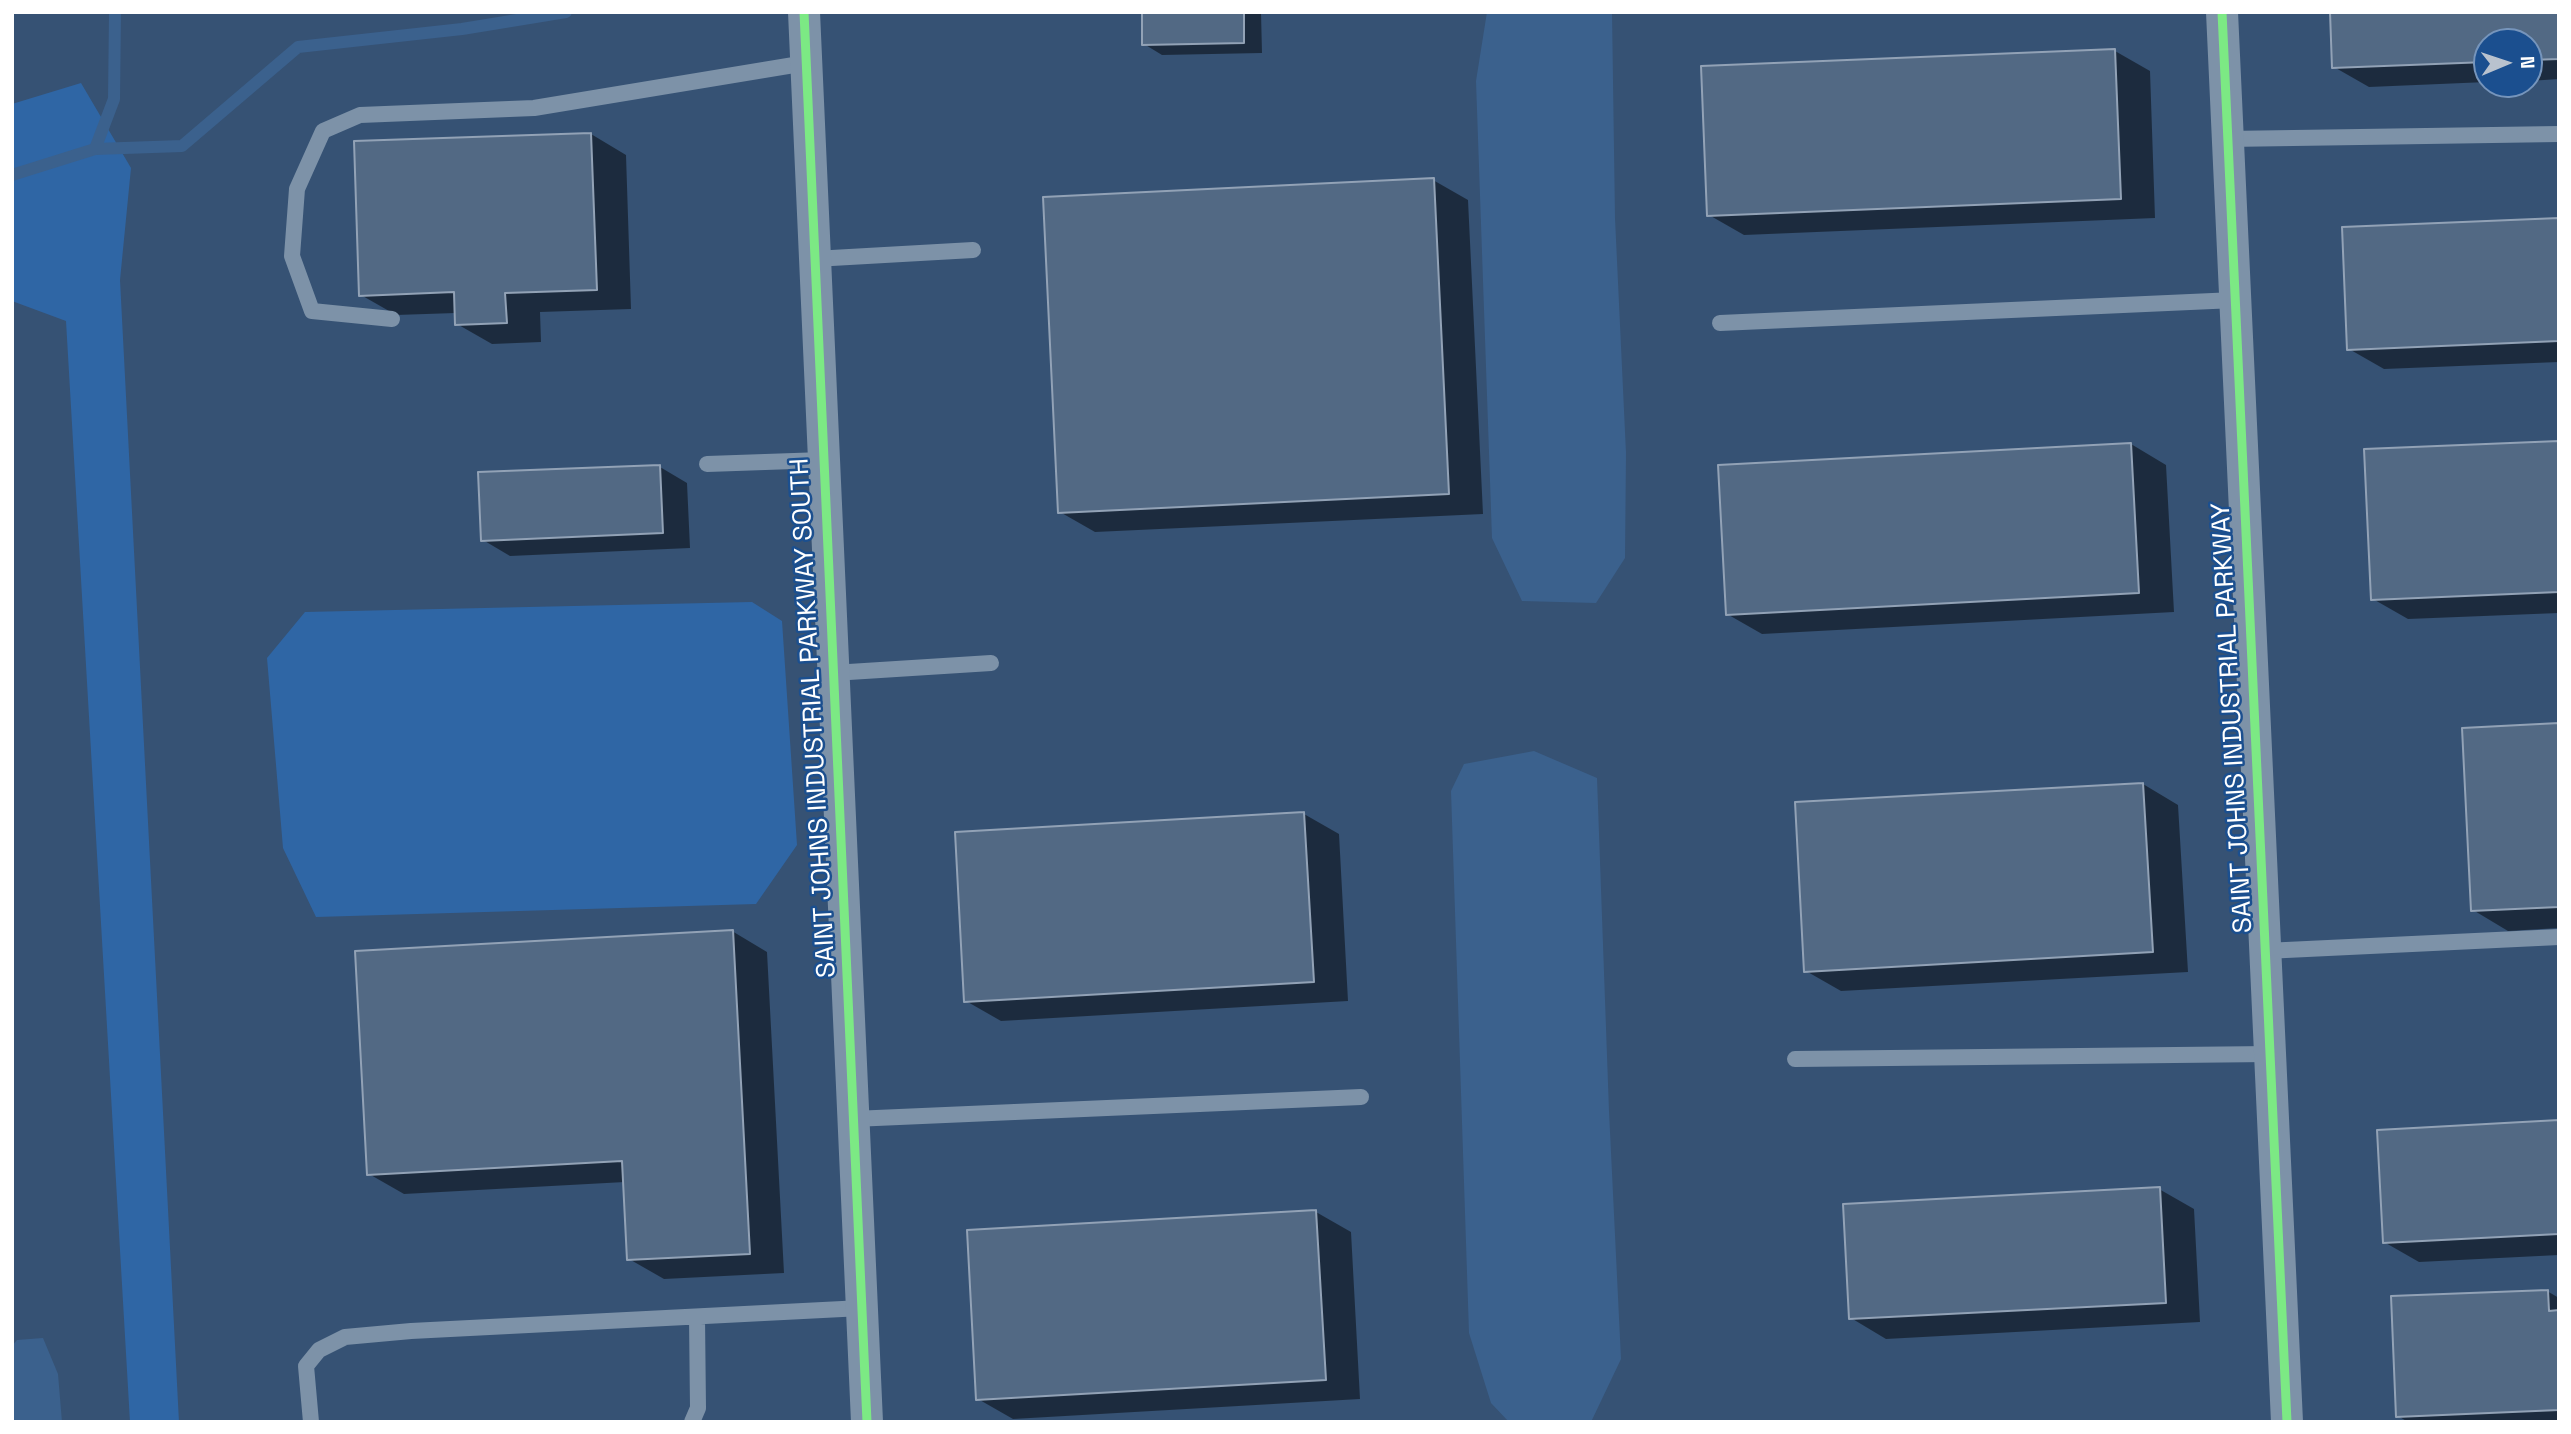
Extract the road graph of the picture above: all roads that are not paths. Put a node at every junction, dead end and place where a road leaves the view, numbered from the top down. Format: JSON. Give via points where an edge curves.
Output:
{"nodes":[{"id":1,"x":804,"y":12,"type":"edge"},
{"id":2,"x":2222,"y":12,"type":"edge"},
{"id":3,"x":806,"y":63,"type":"junction"},
{"id":4,"x":2559,"y":134,"type":"edge"},
{"id":5,"x":2227,"y":139,"type":"junction"},
{"id":6,"x":974,"y":250,"type":"dead end"},
{"id":7,"x":814,"y":258,"type":"junction"},
{"id":8,"x":2235,"y":300,"type":"junction"},
{"id":9,"x":392,"y":319,"type":"dead end"},
{"id":10,"x":1720,"y":323,"type":"dead end"},
{"id":11,"x":823,"y":460,"type":"junction"},
{"id":12,"x":707,"y":464,"type":"dead end"},
{"id":13,"x":991,"y":663,"type":"dead end"},
{"id":14,"x":833,"y":673,"type":"junction"},
{"id":15,"x":2559,"y":937,"type":"edge"},
{"id":16,"x":2265,"y":951,"type":"junction"},
{"id":17,"x":2270,"y":1054,"type":"junction"},
{"id":18,"x":1795,"y":1059,"type":"dead end"},
{"id":19,"x":1361,"y":1097,"type":"dead end"},
{"id":20,"x":852,"y":1119,"type":"junction"},
{"id":21,"x":862,"y":1308,"type":"junction"},
{"id":22,"x":697,"y":1317,"type":"junction"},
{"id":23,"x":311,"y":1422,"type":"edge"},
{"id":24,"x":692,"y":1422,"type":"edge"},
{"id":25,"x":867,"y":1422,"type":"edge"},
{"id":26,"x":2287,"y":1422,"type":"edge"}],
"edges":[{"from":1,"to":3,"type":"street","name":"SAINT JOHNS INDUSTRIAL PARKWAY SOUTH"},
{"from":2,"to":5,"type":"street","name":"SAINT JOHNS INDUSTRIAL PARKWAY"},
{"from":3,"to":7,"type":"street","name":"SAINT JOHNS INDUSTRIAL PARKWAY SOUTH"},
{"from":3,"to":9,"type":"lane","via":[[534,108],[359,115],[323,131],[297,189],[292,256],[312,311]]},
{"from":4,"to":5,"type":"lane"},
{"from":5,"to":8,"type":"street","name":"SAINT JOHNS INDUSTRIAL PARKWAY"},
{"from":6,"to":7,"type":"lane"},
{"from":7,"to":11,"type":"street","name":"SAINT JOHNS INDUSTRIAL PARKWAY SOUTH"},
{"from":8,"to":10,"type":"lane"},
{"from":8,"to":16,"type":"street","name":"SAINT JOHNS INDUSTRIAL PARKWAY"},
{"from":11,"to":12,"type":"lane"},
{"from":11,"to":14,"type":"street","name":"SAINT JOHNS INDUSTRIAL PARKWAY SOUTH"},
{"from":13,"to":14,"type":"lane"},
{"from":14,"to":20,"type":"street","name":"SAINT JOHNS INDUSTRIAL PARKWAY SOUTH"},
{"from":15,"to":16,"type":"lane"},
{"from":16,"to":17,"type":"street","name":"SAINT JOHNS INDUSTRIAL PARKWAY"},
{"from":17,"to":18,"type":"lane"},
{"from":17,"to":26,"type":"street","name":"SAINT JOHNS INDUSTRIAL PARKWAY"},
{"from":19,"to":20,"type":"lane"},
{"from":20,"to":21,"type":"street","name":"SAINT JOHNS INDUSTRIAL PARKWAY SOUTH"},
{"from":21,"to":22,"type":"lane"},
{"from":21,"to":25,"type":"street","name":"SAINT JOHNS INDUSTRIAL PARKWAY SOUTH"},
{"from":22,"to":23,"type":"lane","via":[[345,1337],[319,1350],[306,1366]]},
{"from":22,"to":24,"type":"lane","via":[[698,1408]]}]}
